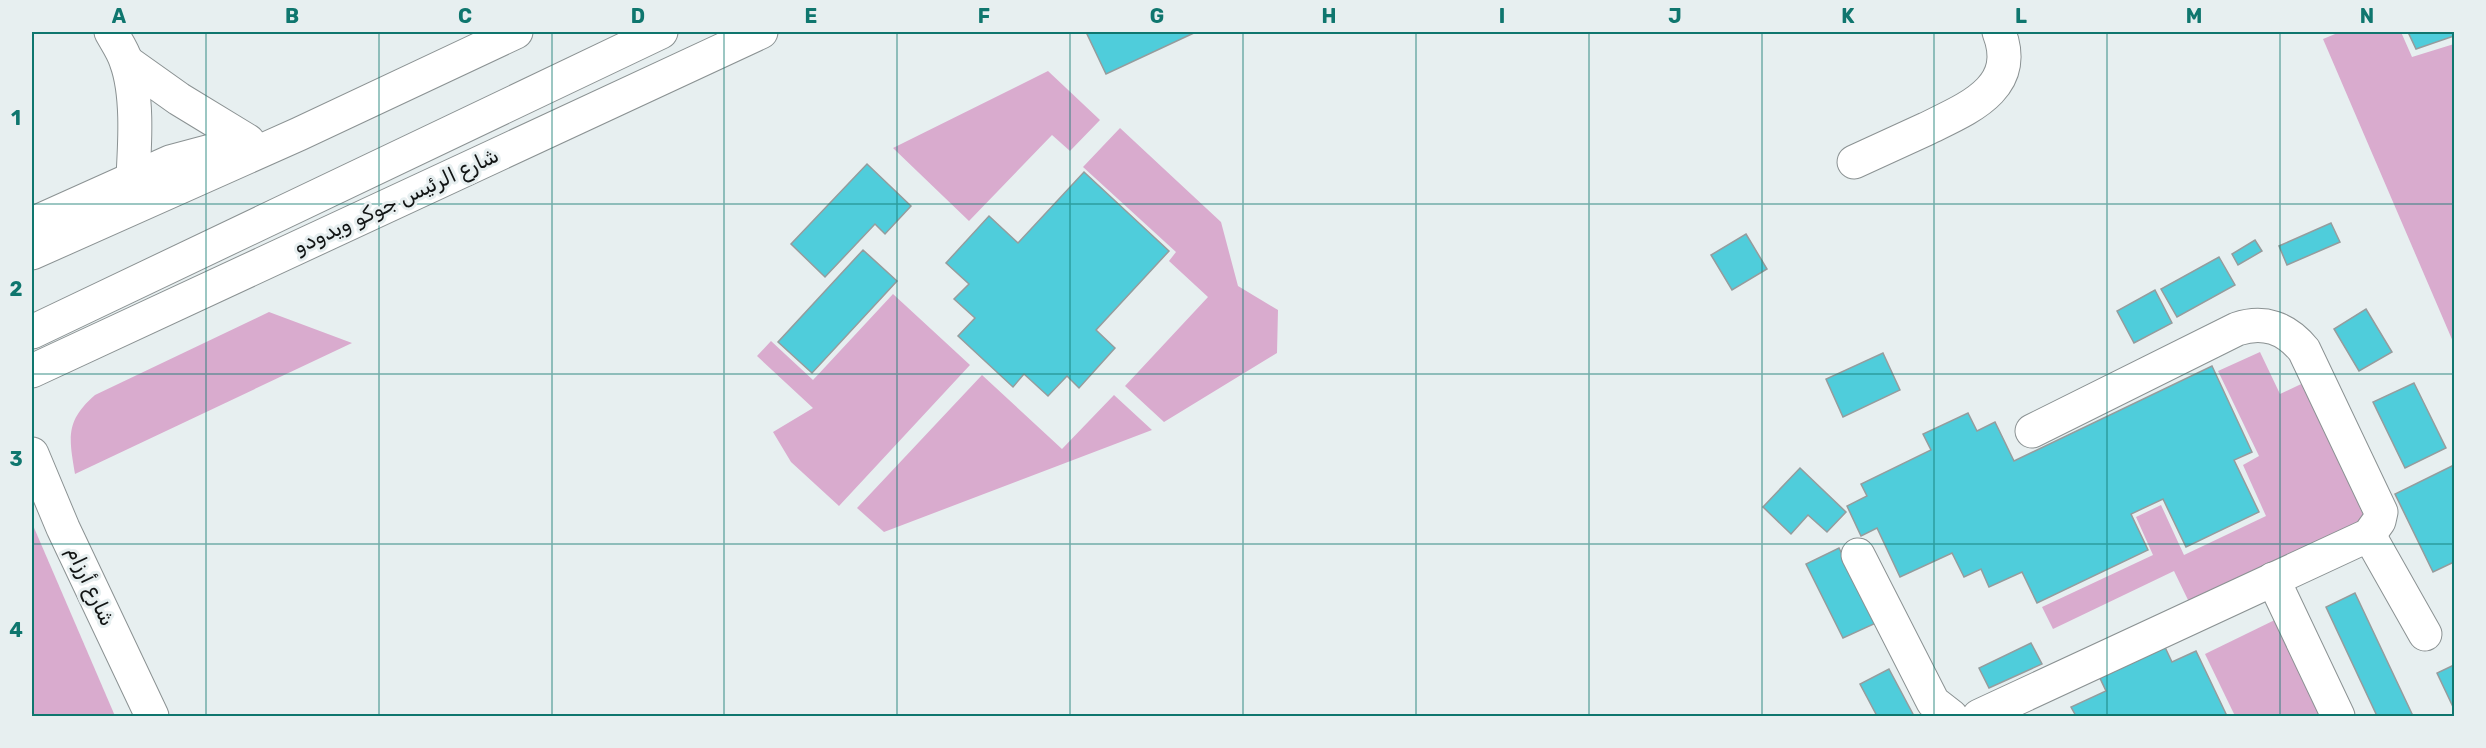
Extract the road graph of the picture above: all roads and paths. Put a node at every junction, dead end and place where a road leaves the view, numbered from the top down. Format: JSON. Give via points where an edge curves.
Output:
{"nodes":[{"id":1,"x":111,"y":32,"type":"edge"},
{"id":2,"x":516,"y":32,"type":"edge"},
{"id":3,"x":661,"y":32,"type":"edge"},
{"id":4,"x":761,"y":32,"type":"edge"},
{"id":5,"x":1999,"y":32,"type":"edge"},
{"id":6,"x":127,"y":62,"type":"junction"},
{"id":7,"x":299,"y":134,"type":"junction"},
{"id":8,"x":248,"y":141,"type":"junction"},
{"id":9,"x":1854,"y":162,"type":"dead end"},
{"id":10,"x":133,"y":176,"type":"junction"},
{"id":11,"x":40,"y":239,"type":"edge"},
{"id":12,"x":32,"y":269,"type":"edge"},
{"id":13,"x":32,"y":332,"type":"edge"},
{"id":14,"x":32,"y":371,"type":"edge"},
{"id":15,"x":2032,"y":431,"type":"dead end"},
{"id":16,"x":32,"y":454,"type":"edge"},
{"id":17,"x":2369,"y":535,"type":"junction"},
{"id":18,"x":1858,"y":555,"type":"dead end"},
{"id":19,"x":2273,"y":579,"type":"junction"},
{"id":20,"x":2425,"y":634,"type":"dead end"},
{"id":21,"x":152,"y":717,"type":"edge"},
{"id":22,"x":1951,"y":717,"type":"edge"},
{"id":23,"x":1979,"y":717,"type":"edge"},
{"id":24,"x":2338,"y":717,"type":"edge"}],
"edges":[{"from":1,"to":6,"type":"street"},
{"from":2,"to":7,"type":"street"},
{"from":3,"to":13,"type":"street"},
{"from":4,"to":14,"type":"street","name":"شارع الرئيس جوكو ويدودو"},
{"from":5,"to":9,"type":"street","via":[[2002,69],[1997,82],[1977,104]]},
{"from":6,"to":8,"type":"street"},
{"from":6,"to":10,"type":"street","via":[[134,114]]},
{"from":7,"to":8,"type":"street"},
{"from":7,"to":11,"type":"street"},
{"from":8,"to":10,"type":"street"},
{"from":10,"to":11,"type":"street"},
{"from":11,"to":12,"type":"street"},
{"from":15,"to":17,"type":"street","via":[[2237,329],[2262,324],[2274,327],[2286,332],[2304,350],[2379,504],[2379,521]]},
{"from":16,"to":21,"type":"street","name":"شارع أرزام"},
{"from":17,"to":19,"type":"street"},
{"from":17,"to":20,"type":"street"},
{"from":18,"to":22,"type":"street","via":[[1933,702]]},
{"from":19,"to":23,"type":"street"},
{"from":19,"to":24,"type":"street"}]}
